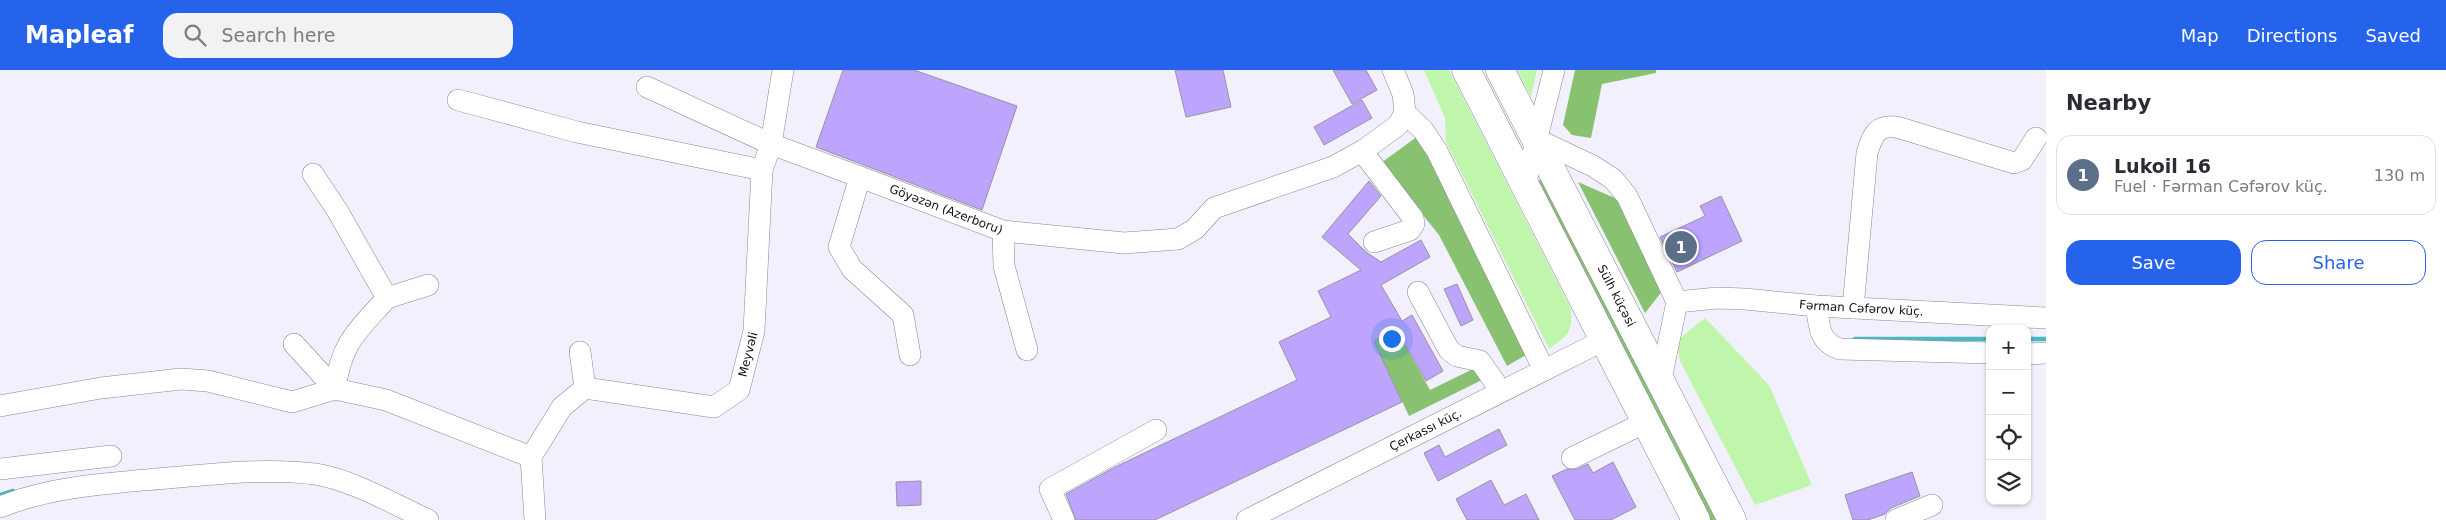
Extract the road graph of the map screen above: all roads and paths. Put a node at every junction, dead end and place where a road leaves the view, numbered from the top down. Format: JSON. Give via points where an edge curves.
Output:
{"nodes":[{"id":1,"x":783,"y":70,"type":"edge"},
{"id":2,"x":1393,"y":70,"type":"edge"},
{"id":3,"x":1466,"y":70,"type":"edge"},
{"id":4,"x":1500,"y":70,"type":"edge"},
{"id":5,"x":1554,"y":70,"type":"edge"},
{"id":6,"x":648,"y":88,"type":"dead end"},
{"id":7,"x":458,"y":100,"type":"dead end"},
{"id":8,"x":1405,"y":113,"type":"junction"},
{"id":9,"x":2036,"y":138,"type":"dead end"},
{"id":10,"x":1538,"y":140,"type":"junction"},
{"id":11,"x":771,"y":144,"type":"junction"},
{"id":12,"x":1362,"y":151,"type":"junction"},
{"id":13,"x":762,"y":170,"type":"junction"},
{"id":14,"x":313,"y":174,"type":"dead end"},
{"id":15,"x":860,"y":177,"type":"junction"},
{"id":16,"x":1525,"y":185,"type":"junction"},
{"id":17,"x":1003,"y":231,"type":"junction"},
{"id":18,"x":1374,"y":242,"type":"dead end"},
{"id":19,"x":428,"y":285,"type":"dead end"},
{"id":20,"x":1418,"y":292,"type":"dead end"},
{"id":21,"x":387,"y":298,"type":"junction"},
{"id":22,"x":1677,"y":302,"type":"junction"},
{"id":23,"x":1816,"y":306,"type":"junction"},
{"id":24,"x":1853,"y":308,"type":"junction"},
{"id":25,"x":2046,"y":318,"type":"edge"},
{"id":26,"x":1604,"y":340,"type":"junction"},
{"id":27,"x":294,"y":344,"type":"dead end"},
{"id":28,"x":1027,"y":350,"type":"dead end"},
{"id":29,"x":580,"y":352,"type":"dead end"},
{"id":30,"x":1986,"y":353,"type":"edge"},
{"id":31,"x":2046,"y":353,"type":"edge"},
{"id":32,"x":2031,"y":354,"type":"edge"},
{"id":33,"x":910,"y":355,"type":"dead end"},
{"id":34,"x":1544,"y":370,"type":"junction"},
{"id":35,"x":1661,"y":379,"type":"junction"},
{"id":36,"x":585,"y":388,"type":"junction"},
{"id":37,"x":335,"y":389,"type":"junction"},
{"id":38,"x":1501,"y":391,"type":"junction"},
{"id":39,"x":0,"y":406,"type":"edge"},
{"id":40,"x":1646,"y":422,"type":"junction"},
{"id":41,"x":1156,"y":430,"type":"dead end"},
{"id":42,"x":111,"y":456,"type":"dead end"},
{"id":43,"x":531,"y":457,"type":"junction"},
{"id":44,"x":1572,"y":458,"type":"dead end"},
{"id":45,"x":0,"y":469,"type":"edge"},
{"id":46,"x":1932,"y":505,"type":"dead end"},
{"id":47,"x":0,"y":507,"type":"edge"},
{"id":48,"x":428,"y":520,"type":"edge"},
{"id":49,"x":535,"y":520,"type":"edge"},
{"id":50,"x":1064,"y":520,"type":"edge"},
{"id":51,"x":1246,"y":520,"type":"edge"},
{"id":52,"x":1695,"y":520,"type":"edge"},
{"id":53,"x":1732,"y":520,"type":"edge"},
{"id":54,"x":1896,"y":520,"type":"edge"}],
"edges":[{"from":1,"to":11,"type":"street","name":"Meyvəli"},
{"from":2,"to":8,"type":"street","via":[[1403,94]]},
{"from":3,"to":16,"type":"highway"},
{"from":4,"to":10,"type":"highway","name":"Sülh küçəsi"},
{"from":5,"to":10,"type":"street"},
{"from":6,"to":11,"type":"street","name":"Göyəzən (Azerboru)"},
{"from":7,"to":13,"type":"street","via":[[577,132]]},
{"from":8,"to":12,"type":"street","via":[[1398,125]]},
{"from":8,"to":34,"type":"street","via":[[1423,130],[1437,151]]},
{"from":9,"to":24,"type":"street","via":[[2022,160],[2014,163],[1900,128],[1888,126],[1879,129],[1871,139],[1867,153]]},
{"from":10,"to":16,"type":"street"},
{"from":10,"to":22,"type":"street","via":[[1593,166],[1613,180],[1627,196]]},
{"from":10,"to":35,"type":"highway","name":"Sülh küçəsi"},
{"from":11,"to":13,"type":"street","name":"Meyvəli"},
{"from":11,"to":15,"type":"street","name":"Göyəzən (Azerboru)"},
{"from":12,"to":17,"type":"street","via":[[1333,167],[1214,208],[1195,229],[1178,239],[1124,243]]},
{"from":12,"to":18,"type":"street","via":[[1413,218],[1414,224],[1410,230]]},
{"from":13,"to":36,"type":"street","name":"Meyvəli","via":[[754,331],[739,390],[714,407]]},
{"from":14,"to":21,"type":"street"},
{"from":15,"to":17,"type":"street","name":"Göyəzən (Azerboru)"},
{"from":15,"to":33,"type":"street","via":[[839,247],[852,269],[903,314]]},
{"from":16,"to":26,"type":"highway"},
{"from":17,"to":28,"type":"street","name":"Göyəzən (Azerboru)","via":[[1004,266]]},
{"from":19,"to":21,"type":"street"},
{"from":20,"to":38,"type":"street","via":[[1449,350],[1457,356],[1480,362]]},
{"from":21,"to":37,"type":"street","via":[[354,334],[339,363]]},
{"from":22,"to":23,"type":"street","name":"Fərman Cəfərov küç.","via":[[1717,298]]},
{"from":22,"to":35,"type":"street"},
{"from":23,"to":24,"type":"street","name":"Fərman Cəfərov küç."},
{"from":23,"to":30,"type":"street","via":[[1823,338],[1830,346],[1840,349]]},
{"from":24,"to":25,"type":"street","name":"Fərman Cəfərov küç."},
{"from":26,"to":34,"type":"street","name":"Çerkassı küç."},
{"from":26,"to":40,"type":"highway"},
{"from":27,"to":37,"type":"street"},
{"from":29,"to":36,"type":"street"},
{"from":31,"to":32,"type":"street"},
{"from":34,"to":38,"type":"street","name":"Çerkassı küç."},
{"from":35,"to":53,"type":"highway","name":"Sülh küçəsi"},
{"from":36,"to":43,"type":"street","via":[[562,407]]},
{"from":37,"to":39,"type":"street","via":[[292,402],[208,381],[181,379],[101,388]]},
{"from":37,"to":43,"type":"street","via":[[386,400]]},
{"from":38,"to":51,"type":"street","name":"Çerkassı küç."},
{"from":40,"to":44,"type":"street"},
{"from":40,"to":52,"type":"highway"},
{"from":41,"to":50,"type":"street","via":[[1050,489]]},
{"from":42,"to":45,"type":"street"},
{"from":43,"to":49,"type":"street"},
{"from":46,"to":54,"type":"street"},
{"from":47,"to":48,"type":"street","via":[[52,492],[116,483],[239,472],[317,474],[363,489]]}]}
